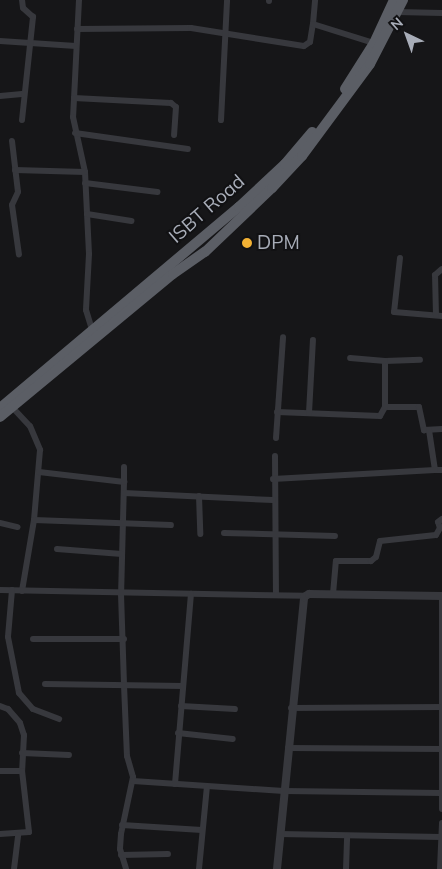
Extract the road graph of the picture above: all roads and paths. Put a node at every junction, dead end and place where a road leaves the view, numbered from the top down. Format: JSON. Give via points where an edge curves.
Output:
{"nodes":[{"id":1,"x":22,"y":0,"type":"edge"},
{"id":2,"x":79,"y":0,"type":"edge"},
{"id":3,"x":226,"y":0,"type":"edge"},
{"id":4,"x":315,"y":0,"type":"edge"},
{"id":5,"x":394,"y":0,"type":"edge"},
{"id":6,"x":403,"y":0,"type":"edge"},
{"id":7,"x":397,"y":12,"type":"junction"},
{"id":8,"x":442,"y":13,"type":"edge"},
{"id":9,"x":313,"y":24,"type":"junction"},
{"id":10,"x":77,"y":29,"type":"junction"},
{"id":11,"x":226,"y":33,"type":"junction"},
{"id":12,"x":0,"y":41,"type":"edge"},
{"id":13,"x":374,"y":43,"type":"junction"},
{"id":14,"x":29,"y":44,"type":"junction"},
{"id":15,"x":76,"y":46,"type":"junction"},
{"id":16,"x":22,"y":94,"type":"junction"},
{"id":17,"x":0,"y":96,"type":"edge"},
{"id":18,"x":74,"y":98,"type":"junction"},
{"id":19,"x":22,"y":120,"type":"dead end"},
{"id":20,"x":221,"y":120,"type":"dead end"},
{"id":21,"x":75,"y":133,"type":"junction"},
{"id":22,"x":174,"y":135,"type":"dead end"},
{"id":23,"x":12,"y":141,"type":"dead end"},
{"id":24,"x":188,"y":149,"type":"dead end"},
{"id":25,"x":16,"y":170,"type":"junction"},
{"id":26,"x":85,"y":172,"type":"junction"},
{"id":27,"x":86,"y":183,"type":"junction"},
{"id":28,"x":157,"y":192,"type":"dead end"},
{"id":29,"x":242,"y":210,"type":"junction"},
{"id":30,"x":87,"y":214,"type":"junction"},
{"id":31,"x":131,"y":221,"type":"dead end"},
{"id":32,"x":19,"y":255,"type":"dead end"},
{"id":33,"x":400,"y":258,"type":"dead end"},
{"id":34,"x":442,"y":269,"type":"edge"},
{"id":35,"x":439,"y":316,"type":"edge"},
{"id":36,"x":94,"y":334,"type":"junction"},
{"id":37,"x":283,"y":337,"type":"dead end"},
{"id":38,"x":313,"y":340,"type":"dead end"},
{"id":39,"x":350,"y":358,"type":"dead end"},
{"id":40,"x":385,"y":360,"type":"junction"},
{"id":41,"x":420,"y":360,"type":"dead end"},
{"id":42,"x":385,"y":406,"type":"junction"},
{"id":43,"x":12,"y":407,"type":"junction"},
{"id":44,"x":0,"y":408,"type":"edge"},
{"id":45,"x":277,"y":412,"type":"junction"},
{"id":46,"x":309,"y":413,"type":"junction"},
{"id":47,"x":0,"y":417,"type":"edge"},
{"id":48,"x":442,"y":429,"type":"edge"},
{"id":49,"x":429,"y":430,"type":"junction"},
{"id":50,"x":276,"y":438,"type":"dead end"},
{"id":51,"x":275,"y":456,"type":"dead end"},
{"id":52,"x":124,"y":467,"type":"dead end"},
{"id":53,"x":439,"y":470,"type":"edge"},
{"id":54,"x":39,"y":472,"type":"junction"},
{"id":55,"x":273,"y":479,"type":"junction"},
{"id":56,"x":124,"y":482,"type":"junction"},
{"id":57,"x":124,"y":493,"type":"junction"},
{"id":58,"x":199,"y":496,"type":"junction"},
{"id":59,"x":273,"y":500,"type":"junction"},
{"id":60,"x":442,"y":519,"type":"edge"},
{"id":61,"x":34,"y":520,"type":"junction"},
{"id":62,"x":0,"y":523,"type":"edge"},
{"id":63,"x":123,"y":525,"type":"junction"},
{"id":64,"x":171,"y":525,"type":"dead end"},
{"id":65,"x":18,"y":527,"type":"dead end"},
{"id":66,"x":224,"y":533,"type":"dead end"},
{"id":67,"x":200,"y":534,"type":"dead end"},
{"id":68,"x":274,"y":534,"type":"junction"},
{"id":69,"x":335,"y":536,"type":"dead end"},
{"id":70,"x":57,"y":549,"type":"dead end"},
{"id":71,"x":122,"y":554,"type":"junction"},
{"id":72,"x":0,"y":590,"type":"edge"},
{"id":73,"x":12,"y":590,"type":"junction"},
{"id":74,"x":22,"y":591,"type":"junction"},
{"id":75,"x":121,"y":594,"type":"junction"},
{"id":76,"x":191,"y":594,"type":"junction"},
{"id":77,"x":276,"y":594,"type":"junction"},
{"id":78,"x":334,"y":594,"type":"junction"},
{"id":79,"x":305,"y":596,"type":"junction"},
{"id":80,"x":442,"y":596,"type":"edge"},
{"id":81,"x":33,"y":639,"type":"dead end"},
{"id":82,"x":124,"y":639,"type":"junction"},
{"id":83,"x":45,"y":684,"type":"dead end"},
{"id":84,"x":442,"y":684,"type":"edge"},
{"id":85,"x":124,"y":685,"type":"junction"},
{"id":86,"x":183,"y":686,"type":"junction"},
{"id":87,"x":0,"y":706,"type":"edge"},
{"id":88,"x":181,"y":706,"type":"junction"},
{"id":89,"x":442,"y":707,"type":"edge"},
{"id":90,"x":292,"y":708,"type":"junction"},
{"id":91,"x":235,"y":709,"type":"dead end"},
{"id":92,"x":59,"y":719,"type":"dead end"},
{"id":93,"x":178,"y":733,"type":"junction"},
{"id":94,"x":233,"y":739,"type":"dead end"},
{"id":95,"x":288,"y":748,"type":"junction"},
{"id":96,"x":441,"y":749,"type":"edge"},
{"id":97,"x":22,"y":752,"type":"junction"},
{"id":98,"x":69,"y":755,"type":"dead end"},
{"id":99,"x":0,"y":771,"type":"edge"},
{"id":100,"x":22,"y":771,"type":"junction"},
{"id":101,"x":442,"y":771,"type":"edge"},
{"id":102,"x":133,"y":782,"type":"junction"},
{"id":103,"x":175,"y":784,"type":"junction"},
{"id":104,"x":207,"y":786,"type":"junction"},
{"id":105,"x":284,"y":792,"type":"junction"},
{"id":106,"x":441,"y":793,"type":"edge"},
{"id":107,"x":442,"y":809,"type":"edge"},
{"id":108,"x":442,"y":823,"type":"edge"},
{"id":109,"x":122,"y":825,"type":"junction"},
{"id":110,"x":202,"y":830,"type":"junction"},
{"id":111,"x":0,"y":834,"type":"edge"},
{"id":112,"x":280,"y":834,"type":"junction"},
{"id":113,"x":18,"y":835,"type":"junction"},
{"id":114,"x":347,"y":836,"type":"junction"},
{"id":115,"x":441,"y":837,"type":"edge"},
{"id":116,"x":168,"y":854,"type":"dead end"},
{"id":117,"x":121,"y":855,"type":"junction"},
{"id":118,"x":441,"y":860,"type":"edge"},
{"id":119,"x":14,"y":869,"type":"edge"},
{"id":120,"x":126,"y":869,"type":"edge"},
{"id":121,"x":199,"y":869,"type":"edge"},
{"id":122,"x":277,"y":869,"type":"edge"},
{"id":123,"x":346,"y":869,"type":"edge"},
{"id":124,"x":440,"y":869,"type":"edge"}],
"edges":[{"from":1,"to":14,"type":"street","via":[[23,8],[33,14]]},
{"from":2,"to":10,"type":"street"},
{"from":3,"to":11,"type":"street"},
{"from":4,"to":9,"type":"street"},
{"from":5,"to":13,"type":"highway","name":"ISBT Road"},
{"from":6,"to":7,"type":"highway"},
{"from":7,"to":8,"type":"street"},
{"from":7,"to":29,"type":"highway","via":[[370,64],[302,156]]},
{"from":9,"to":11,"type":"street","via":[[307,45]]},
{"from":9,"to":13,"type":"street"},
{"from":10,"to":11,"type":"street","via":[[156,27]]},
{"from":10,"to":15,"type":"street"},
{"from":11,"to":20,"type":"street"},
{"from":12,"to":14,"type":"street"},
{"from":13,"to":29,"type":"highway","name":"ISBT Road","via":[[328,113]]},
{"from":14,"to":15,"type":"street"},
{"from":14,"to":16,"type":"street"},
{"from":15,"to":18,"type":"street"},
{"from":16,"to":17,"type":"street"},
{"from":16,"to":19,"type":"street"},
{"from":18,"to":21,"type":"street"},
{"from":18,"to":22,"type":"street","via":[[171,102],[176,107]]},
{"from":21,"to":24,"type":"street"},
{"from":21,"to":26,"type":"street"},
{"from":23,"to":25,"type":"street"},
{"from":25,"to":26,"type":"street"},
{"from":25,"to":32,"type":"street","via":[[18,192],[12,205]]},
{"from":26,"to":27,"type":"street"},
{"from":27,"to":28,"type":"street"},
{"from":27,"to":30,"type":"street"},
{"from":29,"to":36,"type":"highway","name":"ISBT Road"},
{"from":30,"to":31,"type":"street"},
{"from":30,"to":36,"type":"street","via":[[86,310]]},
{"from":33,"to":35,"type":"street","via":[[394,312]]},
{"from":34,"to":35,"type":"street","via":[[435,275]]},
{"from":36,"to":43,"type":"highway"},
{"from":36,"to":44,"type":"highway","name":"ISBT Road"},
{"from":37,"to":45,"type":"street"},
{"from":38,"to":46,"type":"street"},
{"from":39,"to":40,"type":"street"},
{"from":40,"to":41,"type":"street"},
{"from":40,"to":42,"type":"street"},
{"from":42,"to":46,"type":"street","via":[[378,417]]},
{"from":42,"to":49,"type":"street","via":[[419,407],[422,428]]},
{"from":43,"to":47,"type":"highway"},
{"from":43,"to":54,"type":"street","via":[[38,440]]},
{"from":45,"to":46,"type":"street"},
{"from":45,"to":50,"type":"street"},
{"from":48,"to":49,"type":"street"},
{"from":49,"to":53,"type":"street"},
{"from":51,"to":55,"type":"street"},
{"from":52,"to":56,"type":"street"},
{"from":53,"to":55,"type":"street"},
{"from":54,"to":56,"type":"street"},
{"from":54,"to":61,"type":"street"},
{"from":55,"to":59,"type":"street"},
{"from":56,"to":57,"type":"street"},
{"from":57,"to":58,"type":"street"},
{"from":57,"to":63,"type":"street"},
{"from":58,"to":59,"type":"street"},
{"from":58,"to":67,"type":"street"},
{"from":59,"to":68,"type":"street"},
{"from":60,"to":78,"type":"street","via":[[438,522],[440,528],[436,535],[380,541],[376,557],[371,561],[336,561]]},
{"from":61,"to":63,"type":"street"},
{"from":61,"to":74,"type":"street"},
{"from":62,"to":65,"type":"street"},
{"from":63,"to":64,"type":"street"},
{"from":63,"to":71,"type":"street"},
{"from":66,"to":68,"type":"street"},
{"from":68,"to":69,"type":"street"},
{"from":68,"to":77,"type":"street"},
{"from":70,"to":71,"type":"street"},
{"from":71,"to":75,"type":"street"},
{"from":72,"to":73,"type":"street"},
{"from":73,"to":74,"type":"street"},
{"from":73,"to":92,"type":"street","via":[[8,637],[19,693],[33,709]]},
{"from":74,"to":75,"type":"street"},
{"from":75,"to":76,"type":"street"},
{"from":75,"to":82,"type":"street"},
{"from":76,"to":77,"type":"street"},
{"from":76,"to":86,"type":"street"},
{"from":77,"to":79,"type":"street"},
{"from":78,"to":79,"type":"street"},
{"from":78,"to":80,"type":"street"},
{"from":79,"to":90,"type":"street"},
{"from":80,"to":84,"type":"street"},
{"from":81,"to":82,"type":"street"},
{"from":82,"to":85,"type":"street"},
{"from":83,"to":85,"type":"street"},
{"from":84,"to":89,"type":"street"},
{"from":85,"to":86,"type":"street"},
{"from":85,"to":102,"type":"street","via":[[127,756]]},
{"from":86,"to":88,"type":"street"},
{"from":87,"to":97,"type":"street","via":[[8,709],[22,727]]},
{"from":88,"to":91,"type":"street"},
{"from":88,"to":93,"type":"street"},
{"from":89,"to":90,"type":"street"},
{"from":89,"to":96,"type":"street"},
{"from":90,"to":95,"type":"street"},
{"from":93,"to":94,"type":"street"},
{"from":93,"to":103,"type":"street"},
{"from":95,"to":96,"type":"street"},
{"from":95,"to":105,"type":"street"},
{"from":96,"to":101,"type":"street"},
{"from":97,"to":98,"type":"street"},
{"from":97,"to":100,"type":"street"},
{"from":99,"to":100,"type":"street"},
{"from":100,"to":113,"type":"street","via":[[29,832]]},
{"from":101,"to":106,"type":"street"},
{"from":102,"to":103,"type":"street"},
{"from":102,"to":109,"type":"street"},
{"from":103,"to":104,"type":"street"},
{"from":104,"to":105,"type":"street"},
{"from":104,"to":110,"type":"street"},
{"from":105,"to":106,"type":"street"},
{"from":105,"to":112,"type":"street"},
{"from":106,"to":107,"type":"street"},
{"from":108,"to":115,"type":"street"},
{"from":109,"to":110,"type":"street"},
{"from":109,"to":117,"type":"street"},
{"from":110,"to":121,"type":"street"},
{"from":111,"to":113,"type":"street"},
{"from":112,"to":114,"type":"street"},
{"from":112,"to":122,"type":"street"},
{"from":113,"to":119,"type":"street"},
{"from":114,"to":115,"type":"street"},
{"from":114,"to":123,"type":"street"},
{"from":115,"to":118,"type":"street"},
{"from":116,"to":117,"type":"street"},
{"from":117,"to":120,"type":"street"},
{"from":118,"to":124,"type":"street"}]}
